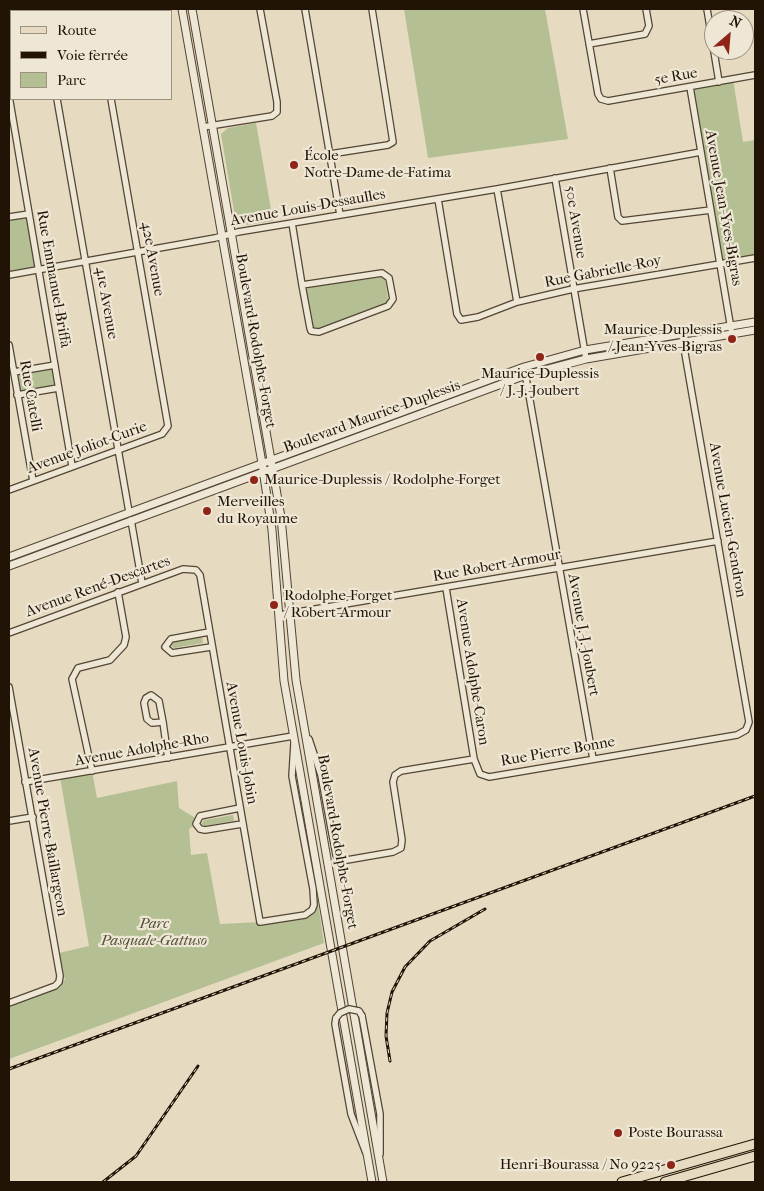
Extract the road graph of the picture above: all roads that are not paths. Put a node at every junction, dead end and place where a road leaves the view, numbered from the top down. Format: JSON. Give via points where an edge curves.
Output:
{"nodes":[{"id":1,"x":182,"y":9,"type":"edge"},
{"id":2,"x":192,"y":9,"type":"edge"},
{"id":3,"x":260,"y":9,"type":"edge"},
{"id":4,"x":305,"y":9,"type":"edge"},
{"id":5,"x":372,"y":9,"type":"edge"},
{"id":6,"x":583,"y":9,"type":"edge"},
{"id":7,"x":646,"y":9,"type":"edge"},
{"id":8,"x":707,"y":9,"type":"edge"},
{"id":9,"x":589,"y":44,"type":"junction"},
{"id":10,"x":755,"y":75,"type":"edge"},
{"id":11,"x":719,"y":82,"type":"junction"},
{"id":12,"x":690,"y":87,"type":"junction"},
{"id":13,"x":9,"y":96,"type":"edge"},
{"id":14,"x":57,"y":100,"type":"edge"},
{"id":15,"x":111,"y":100,"type":"edge"},
{"id":16,"x":212,"y":125,"type":"junction"},
{"id":17,"x":203,"y":127,"type":"junction"},
{"id":18,"x":701,"y":152,"type":"junction"},
{"id":19,"x":330,"y":154,"type":"junction"},
{"id":20,"x":610,"y":168,"type":"junction"},
{"id":21,"x":555,"y":178,"type":"junction"},
{"id":22,"x":497,"y":189,"type":"junction"},
{"id":23,"x":438,"y":199,"type":"junction"},
{"id":24,"x":711,"y":210,"type":"junction"},
{"id":25,"x":29,"y":214,"type":"junction"},
{"id":26,"x":340,"y":214,"type":"junction"},
{"id":27,"x":9,"y":217,"type":"edge"},
{"id":28,"x":292,"y":223,"type":"junction"},
{"id":29,"x":231,"y":234,"type":"junction"},
{"id":30,"x":222,"y":236,"type":"junction"},
{"id":31,"x":138,"y":252,"type":"junction"},
{"id":32,"x":755,"y":258,"type":"edge"},
{"id":33,"x":86,"y":261,"type":"junction"},
{"id":34,"x":720,"y":264,"type":"junction"},
{"id":35,"x":39,"y":269,"type":"junction"},
{"id":36,"x":9,"y":274,"type":"edge"},
{"id":37,"x":302,"y":285,"type":"junction"},
{"id":38,"x":573,"y":288,"type":"junction"},
{"id":39,"x":517,"y":302,"type":"junction"},
{"id":40,"x":755,"y":322,"type":"edge"},
{"id":41,"x":730,"y":326,"type":"junction"},
{"id":42,"x":755,"y":330,"type":"edge"},
{"id":43,"x":732,"y":334,"type":"junction"},
{"id":44,"x":683,"y":342,"type":"junction"},
{"id":45,"x":9,"y":345,"type":"edge"},
{"id":46,"x":584,"y":350,"type":"junction"},
{"id":47,"x":586,"y":359,"type":"junction"},
{"id":48,"x":55,"y":365,"type":"junction"},
{"id":49,"x":524,"y":367,"type":"junction"},
{"id":50,"x":14,"y":372,"type":"junction"},
{"id":51,"x":526,"y":375,"type":"junction"},
{"id":52,"x":58,"y":388,"type":"junction"},
{"id":53,"x":17,"y":395,"type":"junction"},
{"id":54,"x":167,"y":423,"type":"joint"},
{"id":55,"x":118,"y":450,"type":"junction"},
{"id":56,"x":271,"y":459,"type":"junction"},
{"id":57,"x":262,"y":462,"type":"junction"},
{"id":58,"x":72,"y":466,"type":"junction"},
{"id":59,"x":272,"y":468,"type":"junction"},
{"id":60,"x":263,"y":472,"type":"junction"},
{"id":61,"x":33,"y":481,"type":"junction"},
{"id":62,"x":9,"y":490,"type":"edge"},
{"id":63,"x":129,"y":512,"type":"junction"},
{"id":64,"x":131,"y":520,"type":"junction"},
{"id":65,"x":718,"y":541,"type":"junction"},
{"id":66,"x":9,"y":557,"type":"edge"},
{"id":67,"x":9,"y":566,"type":"edge"},
{"id":68,"x":559,"y":568,"type":"junction"},
{"id":69,"x":196,"y":570,"type":"joint"},
{"id":70,"x":142,"y":583,"type":"junction"},
{"id":71,"x":446,"y":588,"type":"junction"},
{"id":72,"x":118,"y":592,"type":"junction"},
{"id":73,"x":290,"y":614,"type":"junction"},
{"id":74,"x":280,"y":615,"type":"junction"},
{"id":75,"x":209,"y":632,"type":"junction"},
{"id":76,"x":9,"y":633,"type":"edge"},
{"id":77,"x":211,"y":647,"type":"junction"},
{"id":78,"x":296,"y":680,"type":"junction"},
{"id":79,"x":284,"y":681,"type":"junction"},
{"id":80,"x":9,"y":687,"type":"edge"},
{"id":81,"x":163,"y":722,"type":"junction"},
{"id":82,"x":302,"y":722,"type":"junction"},
{"id":83,"x":746,"y":730,"type":"joint"},
{"id":84,"x":294,"y":738,"type":"junction"},
{"id":85,"x":229,"y":747,"type":"junction"},
{"id":86,"x":168,"y":758,"type":"junction"},
{"id":87,"x":474,"y":759,"type":"junction"},
{"id":88,"x":592,"y":759,"type":"junction"},
{"id":89,"x":92,"y":771,"type":"junction"},
{"id":90,"x":25,"y":782,"type":"junction"},
{"id":91,"x":240,"y":808,"type":"junction"},
{"id":92,"x":33,"y":817,"type":"junction"},
{"id":93,"x":9,"y":822,"type":"edge"},
{"id":94,"x":242,"y":824,"type":"junction"},
{"id":95,"x":260,"y":922,"type":"joint"},
{"id":96,"x":9,"y":1003,"type":"edge"},
{"id":97,"x":755,"y":1144,"type":"edge"},
{"id":98,"x":367,"y":1155,"type":"junction"},
{"id":99,"x":755,"y":1156,"type":"edge"},
{"id":100,"x":380,"y":1166,"type":"junction"},
{"id":101,"x":372,"y":1182,"type":"edge"},
{"id":102,"x":383,"y":1182,"type":"edge"},
{"id":103,"x":622,"y":1182,"type":"edge"},
{"id":104,"x":665,"y":1182,"type":"edge"}],
"edges":[{"from":1,"to":17,"type":"street","name":"Boulevard Rodolphe-Forget"},
{"from":2,"to":16,"type":"street","name":"Boulevard Rodolphe-Forget"},
{"from":3,"to":16,"type":"street","via":[[277,112],[272,116]]},
{"from":4,"to":19,"type":"street"},
{"from":5,"to":19,"type":"street","via":[[393,142]]},
{"from":6,"to":9,"type":"street"},
{"from":7,"to":9,"type":"street","via":[[649,26],[645,34]]},
{"from":8,"to":11,"type":"street"},
{"from":9,"to":12,"type":"street","name":"5e Rue","via":[[601,99],[608,101]]},
{"from":10,"to":11,"type":"street","name":"5e Rue"},
{"from":11,"to":12,"type":"street","name":"5e Rue"},
{"from":12,"to":18,"type":"street","name":"Avenue Jean-Yves-Bigras"},
{"from":13,"to":25,"type":"street","name":"Rue Emmanuel-Briffa"},
{"from":14,"to":33,"type":"street","name":"41e Avenue"},
{"from":15,"to":31,"type":"street","name":"42e Avenue"},
{"from":16,"to":17,"type":"street"},
{"from":16,"to":29,"type":"street","name":"Boulevard Rodolphe-Forget"},
{"from":17,"to":30,"type":"street","name":"Boulevard Rodolphe-Forget"},
{"from":18,"to":20,"type":"street","name":"Avenue Louis-Dessaulles"},
{"from":18,"to":24,"type":"street","name":"Avenue Jean-Yves-Bigras"},
{"from":19,"to":26,"type":"street"},
{"from":20,"to":21,"type":"street","name":"Avenue Louis-Dessaulles"},
{"from":20,"to":24,"type":"street","via":[[618,217],[622,222]]},
{"from":21,"to":22,"type":"street","name":"Avenue Louis-Dessaulles"},
{"from":21,"to":38,"type":"street","name":"50e Avenue"},
{"from":22,"to":23,"type":"street","name":"Avenue Louis-Dessaulles"},
{"from":22,"to":39,"type":"street"},
{"from":23,"to":26,"type":"street","name":"Avenue Louis-Dessaulles"},
{"from":23,"to":39,"type":"street","name":"Rue Gabrielle-Roy","via":[[459,318],[478,317]]},
{"from":24,"to":34,"type":"street","name":"Avenue Jean-Yves-Bigras"},
{"from":25,"to":27,"type":"street"},
{"from":25,"to":35,"type":"street","name":"Rue Emmanuel-Briffa"},
{"from":26,"to":28,"type":"street","name":"Avenue Louis-Dessaulles"},
{"from":28,"to":29,"type":"street","name":"Avenue Louis-Dessaulles"},
{"from":28,"to":37,"type":"street"},
{"from":29,"to":30,"type":"street","name":"Avenue Louis-Dessaulles"},
{"from":29,"to":56,"type":"street","name":"Boulevard Rodolphe-Forget"},
{"from":30,"to":31,"type":"street","name":"Avenue Louis-Dessaulles"},
{"from":30,"to":57,"type":"street","name":"Boulevard Rodolphe-Forget"},
{"from":31,"to":33,"type":"street","name":"Avenue Louis-Dessaulles"},
{"from":31,"to":54,"type":"street","name":"42e Avenue"},
{"from":32,"to":34,"type":"street","name":"Rue Gabrielle-Roy"},
{"from":33,"to":35,"type":"street","name":"Avenue Louis-Dessaulles"},
{"from":33,"to":55,"type":"street","name":"41e Avenue"},
{"from":34,"to":38,"type":"street","name":"Rue Gabrielle-Roy"},
{"from":34,"to":41,"type":"street","name":"Avenue Jean-Yves-Bigras"},
{"from":35,"to":36,"type":"street","name":"Avenue Louis-Dessaulles"},
{"from":35,"to":48,"type":"street","name":"Rue Emmanuel-Briffa"},
{"from":37,"to":37,"type":"street","via":[[310,328],[315,332],[388,306],[394,299],[389,278],[382,273]]},
{"from":38,"to":39,"type":"street","name":"Rue Gabrielle-Roy"},
{"from":38,"to":46,"type":"street","name":"50e Avenue"},
{"from":40,"to":41,"type":"street","name":"Boulevard Maurice-Duplessis"},
{"from":41,"to":43,"type":"street","name":"Avenue Jean-Yves-Bigras"},
{"from":41,"to":46,"type":"street","name":"Boulevard Maurice-Duplessis"},
{"from":42,"to":43,"type":"street","name":"Boulevard Maurice-Duplessis"},
{"from":43,"to":44,"type":"street","name":"Boulevard Maurice-Duplessis"},
{"from":44,"to":47,"type":"street","name":"Boulevard Maurice-Duplessis"},
{"from":44,"to":65,"type":"street","name":"Avenue Lucien-Gendron"},
{"from":45,"to":50,"type":"street","name":"Rue Catelli"},
{"from":46,"to":47,"type":"street","name":"50e Avenue"},
{"from":46,"to":49,"type":"street","name":"Boulevard Maurice-Duplessis"},
{"from":47,"to":51,"type":"street","name":"Boulevard Maurice-Duplessis"},
{"from":48,"to":50,"type":"street"},
{"from":48,"to":52,"type":"street","name":"Rue Emmanuel-Briffa"},
{"from":49,"to":51,"type":"street","name":"Avenue J.-J.-Joubert"},
{"from":49,"to":56,"type":"street","name":"Boulevard Maurice-Duplessis"},
{"from":50,"to":53,"type":"street","name":"Rue Catelli"},
{"from":51,"to":59,"type":"street","name":"Boulevard Maurice-Duplessis"},
{"from":51,"to":68,"type":"street","name":"Avenue J.-J.-Joubert"},
{"from":52,"to":53,"type":"street"},
{"from":52,"to":58,"type":"street","name":"Rue Emmanuel-Briffa"},
{"from":53,"to":61,"type":"street","name":"Rue Catelli"},
{"from":54,"to":55,"type":"street","name":"Avenue Joliot-Curie","via":[[162,434]]},
{"from":55,"to":58,"type":"street","name":"Avenue Joliot-Curie"},
{"from":55,"to":63,"type":"street","name":"41e Avenue"},
{"from":56,"to":57,"type":"street","name":"Boulevard Maurice-Duplessis"},
{"from":56,"to":59,"type":"street","name":"Boulevard Rodolphe-Forget"},
{"from":57,"to":60,"type":"street","name":"Boulevard Rodolphe-Forget"},
{"from":57,"to":63,"type":"street","name":"Boulevard Maurice-Duplessis"},
{"from":58,"to":61,"type":"street","name":"Avenue Joliot-Curie"},
{"from":59,"to":60,"type":"street","name":"Boulevard Maurice-Duplessis"},
{"from":59,"to":73,"type":"street","name":"Boulevard Rodolphe-Forget","via":[[281,517]]},
{"from":60,"to":64,"type":"street","name":"Boulevard Maurice-Duplessis"},
{"from":60,"to":74,"type":"street","name":"Boulevard Rodolphe-Forget"},
{"from":61,"to":62,"type":"street","name":"Avenue Joliot-Curie"},
{"from":63,"to":66,"type":"street","name":"Boulevard Maurice-Duplessis"},
{"from":64,"to":67,"type":"street","name":"Boulevard Maurice-Duplessis"},
{"from":64,"to":70,"type":"street"},
{"from":65,"to":68,"type":"street","name":"Rue Robert-Armour"},
{"from":65,"to":83,"type":"street","name":"Avenue Lucien-Gendron","via":[[749,722]]},
{"from":68,"to":71,"type":"street","name":"Rue Robert-Armour"},
{"from":68,"to":88,"type":"street","name":"Avenue J.-J.-Joubert"},
{"from":69,"to":70,"type":"street","name":"Avenue René-Descartes","via":[[183,569]]},
{"from":69,"to":75,"type":"street","name":"Avenue Louis-Jobin","via":[[200,575]]},
{"from":70,"to":72,"type":"street","name":"Avenue René-Descartes"},
{"from":71,"to":73,"type":"street","name":"Rue Robert-Armour"},
{"from":71,"to":87,"type":"street","name":"Avenue Adolphe-Caron"},
{"from":72,"to":76,"type":"street","name":"Avenue René-Descartes"},
{"from":72,"to":89,"type":"street","via":[[126,637],[124,645],[110,660],[78,668],[72,679]]},
{"from":73,"to":74,"type":"street","name":"Rue Robert-Armour"},
{"from":73,"to":78,"type":"street","name":"Boulevard Rodolphe-Forget"},
{"from":74,"to":79,"type":"street","name":"Boulevard Rodolphe-Forget"},
{"from":75,"to":77,"type":"street","name":"Avenue Louis-Jobin"},
{"from":75,"to":77,"type":"street","via":[[171,639],[165,647],[172,653]]},
{"from":77,"to":85,"type":"street","name":"Avenue Louis-Jobin"},
{"from":78,"to":79,"type":"street"},
{"from":78,"to":82,"type":"street","name":"Boulevard Rodolphe-Forget"},
{"from":79,"to":84,"type":"street","name":"Boulevard Rodolphe-Forget"},
{"from":80,"to":90,"type":"street","name":"Avenue Pierre-Baillargeon"},
{"from":81,"to":81,"type":"street","via":[[159,701],[151,695],[144,703],[147,719],[152,723]]},
{"from":81,"to":86,"type":"street"},
{"from":82,"to":87,"type":"street","via":[[320,772],[338,858],[347,860],[401,848],[393,779],[401,772]]},
{"from":82,"to":100,"type":"street","name":"Boulevard Rodolphe-Forget"},
{"from":83,"to":88,"type":"street","name":"Rue Pierre Bonne","via":[[737,735]]},
{"from":84,"to":85,"type":"street","name":"Avenue Adolphe-Rho"},
{"from":84,"to":95,"type":"street","name":"Boulevard Rodolphe-Forget","via":[[292,776],[314,905],[305,915]]},
{"from":84,"to":98,"type":"street","name":"Boulevard Rodolphe-Forget"},
{"from":85,"to":86,"type":"street","name":"Avenue Adolphe-Rho"},
{"from":85,"to":91,"type":"street","name":"Avenue Louis-Jobin"},
{"from":86,"to":89,"type":"street","name":"Avenue Adolphe-Rho"},
{"from":87,"to":88,"type":"street","name":"Rue Pierre Bonne","via":[[480,774],[489,777]]},
{"from":89,"to":90,"type":"street","name":"Avenue Adolphe-Rho"},
{"from":90,"to":92,"type":"street","name":"Avenue Pierre-Baillargeon"},
{"from":91,"to":94,"type":"street","name":"Avenue Louis-Jobin"},
{"from":91,"to":94,"type":"street","via":[[200,816],[196,824],[205,830]]},
{"from":92,"to":93,"type":"street"},
{"from":92,"to":96,"type":"street","name":"Avenue Pierre-Baillargeon","via":[[60,976],[59,982],[49,988]]},
{"from":94,"to":95,"type":"street","name":"Avenue Louis-Jobin"},
{"from":97,"to":103,"type":"main road"},
{"from":98,"to":100,"type":"street","name":"Boulevard Rodolphe-Forget","bridge":true,"via":[[356,1132],[335,1024],[340,1013],[349,1009],[359,1011],[362,1016],[380,1114]]},
{"from":98,"to":101,"type":"street","name":"Boulevard Rodolphe-Forget"},
{"from":99,"to":104,"type":"main road"},
{"from":100,"to":102,"type":"street","name":"Boulevard Rodolphe-Forget"}]}
